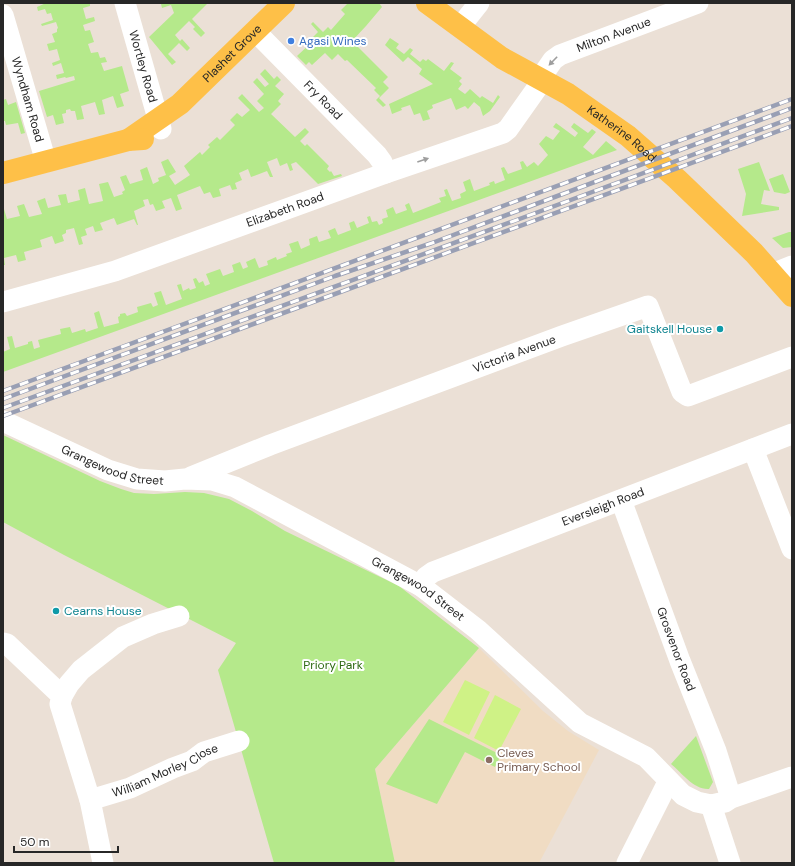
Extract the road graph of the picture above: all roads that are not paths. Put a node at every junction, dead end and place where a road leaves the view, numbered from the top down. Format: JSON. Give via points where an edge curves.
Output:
{"nodes":[{"id":1,"x":125,"y":3,"type":"edge"},
{"id":2,"x":284,"y":3,"type":"edge"},
{"id":3,"x":427,"y":3,"type":"edge"},
{"id":4,"x":479,"y":3,"type":"edge"},
{"id":5,"x":698,"y":3,"type":"edge"},
{"id":6,"x":3,"y":15,"type":"edge"},
{"id":7,"x":460,"y":27,"type":"junction"},
{"id":8,"x":255,"y":31,"type":"junction"},
{"id":9,"x":541,"y":80,"type":"junction"},
{"id":10,"x":159,"y":124,"type":"junction"},
{"id":11,"x":46,"y":162,"type":"junction"},
{"id":12,"x":3,"y":173,"type":"edge"},
{"id":13,"x":386,"y":173,"type":"junction"},
{"id":14,"x":792,"y":266,"type":"edge"},
{"id":15,"x":772,"y":274,"type":"junction"},
{"id":16,"x":792,"y":296,"type":"edge"},
{"id":17,"x":3,"y":302,"type":"edge"},
{"id":18,"x":792,"y":356,"type":"edge"},
{"id":19,"x":10,"y":424,"type":"edge"},
{"id":20,"x":792,"y":434,"type":"edge"},
{"id":21,"x":753,"y":449,"type":"junction"},
{"id":22,"x":185,"y":480,"type":"junction"},
{"id":23,"x":621,"y":500,"type":"junction"},
{"id":24,"x":792,"y":549,"type":"edge"},
{"id":25,"x":421,"y":586,"type":"junction"},
{"id":26,"x":179,"y":616,"type":"dead end"},
{"id":27,"x":3,"y":643,"type":"edge"},
{"id":28,"x":62,"y":696,"type":"junction"},
{"id":29,"x":239,"y":741,"type":"dead end"},
{"id":30,"x":792,"y":777,"type":"edge"},
{"id":31,"x":668,"y":782,"type":"junction"},
{"id":32,"x":731,"y":798,"type":"junction"},
{"id":33,"x":90,"y":800,"type":"junction"},
{"id":34,"x":711,"y":805,"type":"junction"},
{"id":35,"x":103,"y":863,"type":"edge"},
{"id":36,"x":627,"y":863,"type":"edge"},
{"id":37,"x":730,"y":863,"type":"edge"}],
"edges":[{"from":1,"to":10,"type":"street","name":"Wortley Road"},
{"from":2,"to":8,"type":"main road","name":"Plashet Grove"},
{"from":3,"to":7,"type":"main road","name":"Katherine Road"},
{"from":4,"to":7,"type":"street"},
{"from":5,"to":9,"type":"street","name":"Milton Avenue","one_way":true,"via":[[560,55],[553,60]]},
{"from":6,"to":11,"type":"street","name":"Wyndham Road"},
{"from":7,"to":9,"type":"main road","name":"Katherine Road","via":[[502,58]]},
{"from":8,"to":10,"type":"main road","name":"Plashet Grove"},
{"from":8,"to":13,"type":"street","name":"Fry Road","via":[[377,155]]},
{"from":13,"to":9,"type":"street","name":"Elizabeth Road","one_way":true,"via":[[503,133]]},
{"from":9,"to":15,"type":"main road","name":"Katherine Road","via":[[568,94],[636,142],[754,253]]},
{"from":10,"to":11,"type":"main road","name":"Plashet Grove","via":[[128,140]]},
{"from":11,"to":12,"type":"main road","name":"Plashet Grove"},
{"from":13,"to":17,"type":"street","name":"Elizabeth Road","via":[[115,271]]},
{"from":14,"to":15,"type":"street"},
{"from":15,"to":16,"type":"main road","name":"Katherine Road"},
{"from":18,"to":22,"type":"street","name":"Victoria Avenue","via":[[688,396],[682,392],[648,306],[270,445]]},
{"from":19,"to":22,"type":"street","name":"Grangewood Street","via":[[108,470],[137,480]]},
{"from":20,"to":21,"type":"street","name":"Eversleigh Road"},
{"from":21,"to":23,"type":"street","name":"Eversleigh Road"},
{"from":21,"to":24,"type":"street"},
{"from":22,"to":25,"type":"street","name":"Grangewood Street","via":[[212,480],[235,487]]},
{"from":23,"to":25,"type":"street","name":"Eversleigh Road","via":[[433,572],[426,577]]},
{"from":23,"to":32,"type":"street","name":"Grosvenor Road","via":[[716,751]]},
{"from":25,"to":31,"type":"street","name":"Grangewood Street","via":[[478,630],[580,723],[646,757]]},
{"from":26,"to":28,"type":"street","via":[[123,637],[81,670]]},
{"from":27,"to":28,"type":"street"},
{"from":28,"to":33,"type":"street","via":[[60,704]]},
{"from":29,"to":33,"type":"street","name":"William Morley Close","via":[[204,752],[192,761],[130,788]]},
{"from":30,"to":32,"type":"street"},
{"from":31,"to":34,"type":"street","name":"Grangewood Street","via":[[682,795]]},
{"from":31,"to":36,"type":"street"},
{"from":32,"to":34,"type":"street"},
{"from":33,"to":35,"type":"street"},
{"from":34,"to":37,"type":"street"}]}
